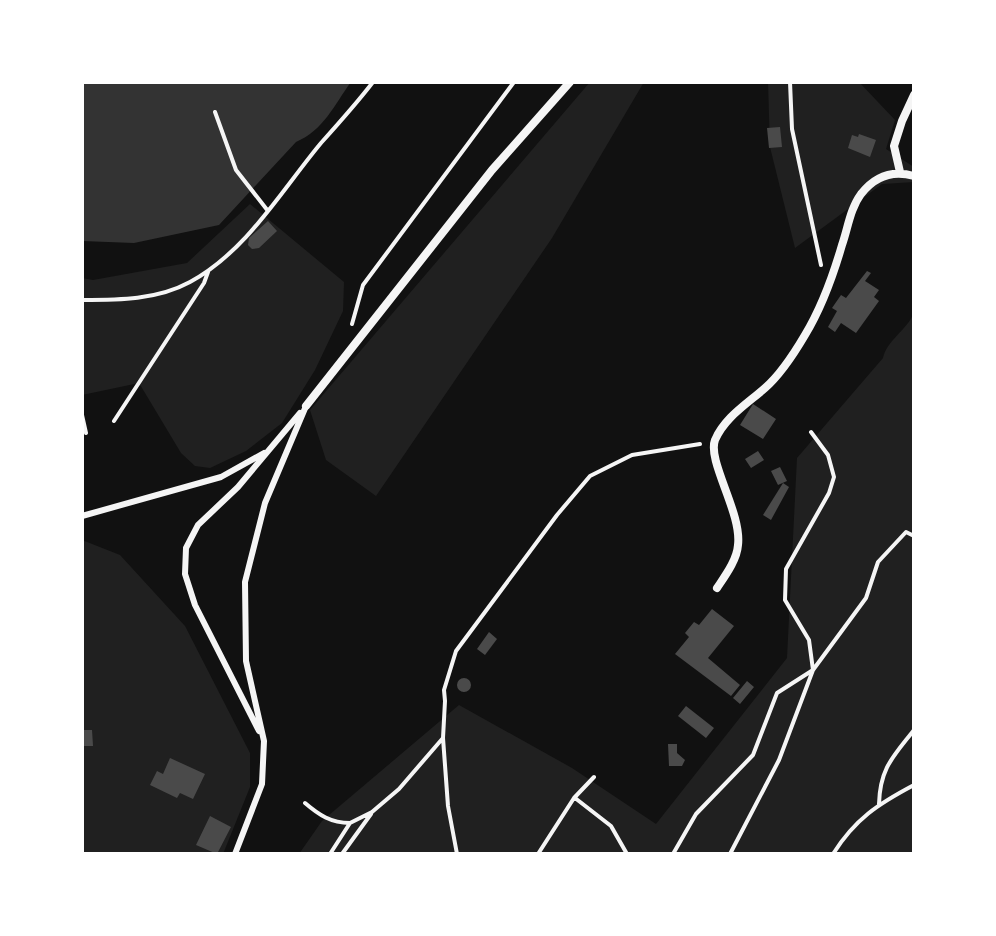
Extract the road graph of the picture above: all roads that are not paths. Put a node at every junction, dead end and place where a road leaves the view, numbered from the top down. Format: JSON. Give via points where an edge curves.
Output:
{"nodes":[{"id":1,"x":570,"y":82,"type":"edge"},
{"id":2,"x":914,"y":95,"type":"edge"},
{"id":3,"x":900,"y":172,"type":"junction"},
{"id":4,"x":914,"y":176,"type":"edge"},
{"id":5,"x":306,"y":406,"type":"junction"},
{"id":6,"x":271,"y":450,"type":"junction"},
{"id":7,"x":82,"y":516,"type":"edge"},
{"id":8,"x":717,"y":588,"type":"dead end"},
{"id":9,"x":264,"y":741,"type":"junction"},
{"id":10,"x":235,"y":854,"type":"edge"}],
"edges":[{"from":1,"to":5,"type":"street","via":[[492,170]]},
{"from":2,"to":3,"type":"street","via":[[894,146]]},
{"from":3,"to":4,"type":"street"},
{"from":3,"to":8,"type":"street","via":[[877,178],[861,194],[827,291],[805,335],[767,387],[732,416],[714,442],[714,459],[738,526],[738,548]]},
{"from":5,"to":6,"type":"lane"},
{"from":5,"to":9,"type":"lane","via":[[265,503],[245,582],[246,661]]},
{"from":6,"to":7,"type":"lane","via":[[221,477]]},
{"from":6,"to":9,"type":"lane","via":[[198,525],[186,548],[185,574],[195,605]]},
{"from":9,"to":10,"type":"lane","via":[[262,784]]}]}
